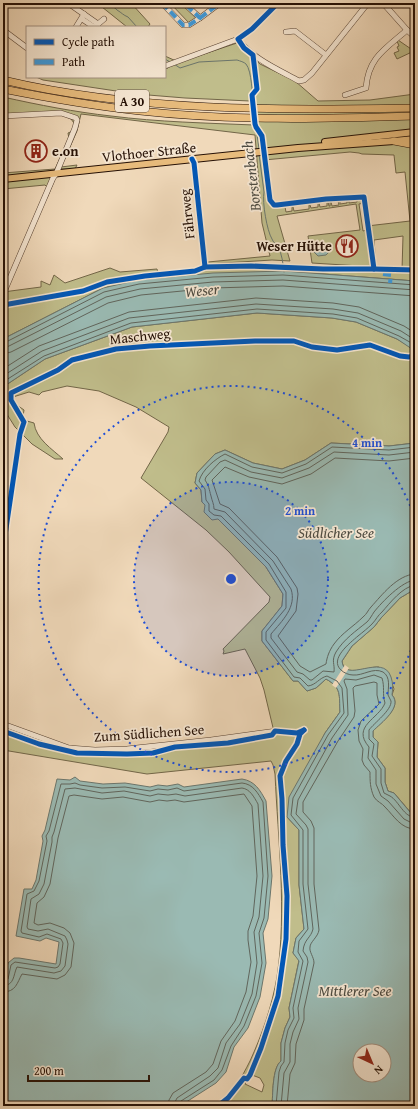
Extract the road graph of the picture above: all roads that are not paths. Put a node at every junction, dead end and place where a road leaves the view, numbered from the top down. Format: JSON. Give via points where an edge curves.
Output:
{"nodes":[{"id":1,"x":68,"y":3,"type":"edge"},
{"id":2,"x":162,"y":3,"type":"edge"},
{"id":3,"x":184,"y":3,"type":"edge"},
{"id":4,"x":220,"y":3,"type":"edge"},
{"id":5,"x":278,"y":3,"type":"edge"},
{"id":6,"x":368,"y":3,"type":"edge"},
{"id":7,"x":383,"y":3,"type":"edge"},
{"id":8,"x":83,"y":16,"type":"junction"},
{"id":9,"x":200,"y":18,"type":"junction"},
{"id":10,"x":104,"y":19,"type":"dead end"},
{"id":11,"x":77,"y":26,"type":"edge"},
{"id":12,"x":96,"y":26,"type":"edge"},
{"id":13,"x":3,"y":30,"type":"edge"},
{"id":14,"x":406,"y":30,"type":"junction"},
{"id":15,"x":286,"y":32,"type":"dead end"},
{"id":16,"x":415,"y":36,"type":"edge"},
{"id":17,"x":238,"y":39,"type":"junction"},
{"id":18,"x":26,"y":47,"type":"edge"},
{"id":19,"x":326,"y":56,"type":"junction"},
{"id":20,"x":166,"y":66,"type":"edge"},
{"id":21,"x":3,"y":80,"type":"edge"},
{"id":22,"x":3,"y":89,"type":"edge"},
{"id":23,"x":345,"y":95,"type":"dead end"},
{"id":24,"x":415,"y":103,"type":"edge"},
{"id":25,"x":415,"y":108,"type":"edge"},
{"id":26,"x":361,"y":109,"type":"junction"},
{"id":27,"x":3,"y":116,"type":"edge"},
{"id":28,"x":415,"y":116,"type":"edge"},
{"id":29,"x":415,"y":132,"type":"edge"},
{"id":30,"x":415,"y":139,"type":"edge"},
{"id":31,"x":394,"y":142,"type":"junction"},
{"id":32,"x":415,"y":145,"type":"edge"},
{"id":33,"x":298,"y":148,"type":"junction"},
{"id":34,"x":264,"y":152,"type":"junction"},
{"id":35,"x":192,"y":159,"type":"junction"},
{"id":36,"x":56,"y":174,"type":"junction"},
{"id":37,"x":3,"y":179,"type":"edge"},
{"id":38,"x":205,"y":267,"type":"dead end"},
{"id":39,"x":374,"y":268,"type":"dead end"},
{"id":40,"x":4,"y":292,"type":"edge"},
{"id":41,"x":11,"y":400,"type":"dead end"},
{"id":42,"x":3,"y":549,"type":"edge"},
{"id":43,"x":3,"y":724,"type":"edge"},
{"id":44,"x":276,"y":731,"type":"dead end"}],
"edges":[{"from":1,"to":8,"type":"street"},
{"from":2,"to":9,"type":"street","via":[[183,25],[189,25]]},
{"from":3,"to":9,"type":"street"},
{"from":4,"to":9,"type":"street"},
{"from":5,"to":17,"type":"street"},
{"from":6,"to":19,"type":"street"},
{"from":7,"to":14,"type":"street"},
{"from":8,"to":11,"type":"street"},
{"from":8,"to":12,"type":"street"},
{"from":10,"to":12,"type":"street"},
{"from":13,"to":18,"type":"street"},
{"from":14,"to":16,"type":"street"},
{"from":14,"to":23,"type":"street","via":[[375,59],[369,71],[366,88]]},
{"from":15,"to":19,"type":"street","via":[[295,31]]},
{"from":17,"to":19,"type":"street","via":[[253,55],[299,81],[307,79]]},
{"from":17,"to":20,"type":"street"},
{"from":21,"to":26,"type":"highway","number":"A 30","via":[[104,98],[182,106]]},
{"from":22,"to":28,"type":"highway","number":"A 30","via":[[141,112],[255,118]]},
{"from":24,"to":26,"type":"highway","via":[[377,105]]},
{"from":25,"to":26,"type":"highway","number":"A 30"},
{"from":27,"to":36,"type":"street","via":[[61,113],[76,118],[75,128]]},
{"from":29,"to":33,"type":"main road","name":"Vlothoer Straße","via":[[318,143]]},
{"from":30,"to":31,"type":"main road","name":"Vlothoer Straße"},
{"from":31,"to":32,"type":"highway"},
{"from":31,"to":33,"type":"main road","name":"Vlothoer Straße"},
{"from":33,"to":34,"type":"main road","name":"Vlothoer Straße"},
{"from":34,"to":35,"type":"main road","name":"Vlothoer Straße"},
{"from":34,"to":39,"type":"street","via":[[270,197],[274,204],[364,197]]},
{"from":35,"to":36,"type":"main road","name":"Vlothoer Straße"},
{"from":35,"to":38,"type":"street","name":"Fährweg"},
{"from":36,"to":37,"type":"main road","name":"Vlothoer Straße"},
{"from":36,"to":40,"type":"street"},
{"from":41,"to":42,"type":"street","via":[[24,422]]},
{"from":43,"to":44,"type":"street","name":"Zum Südlichen See","via":[[69,748],[95,750],[212,740]]}]}
